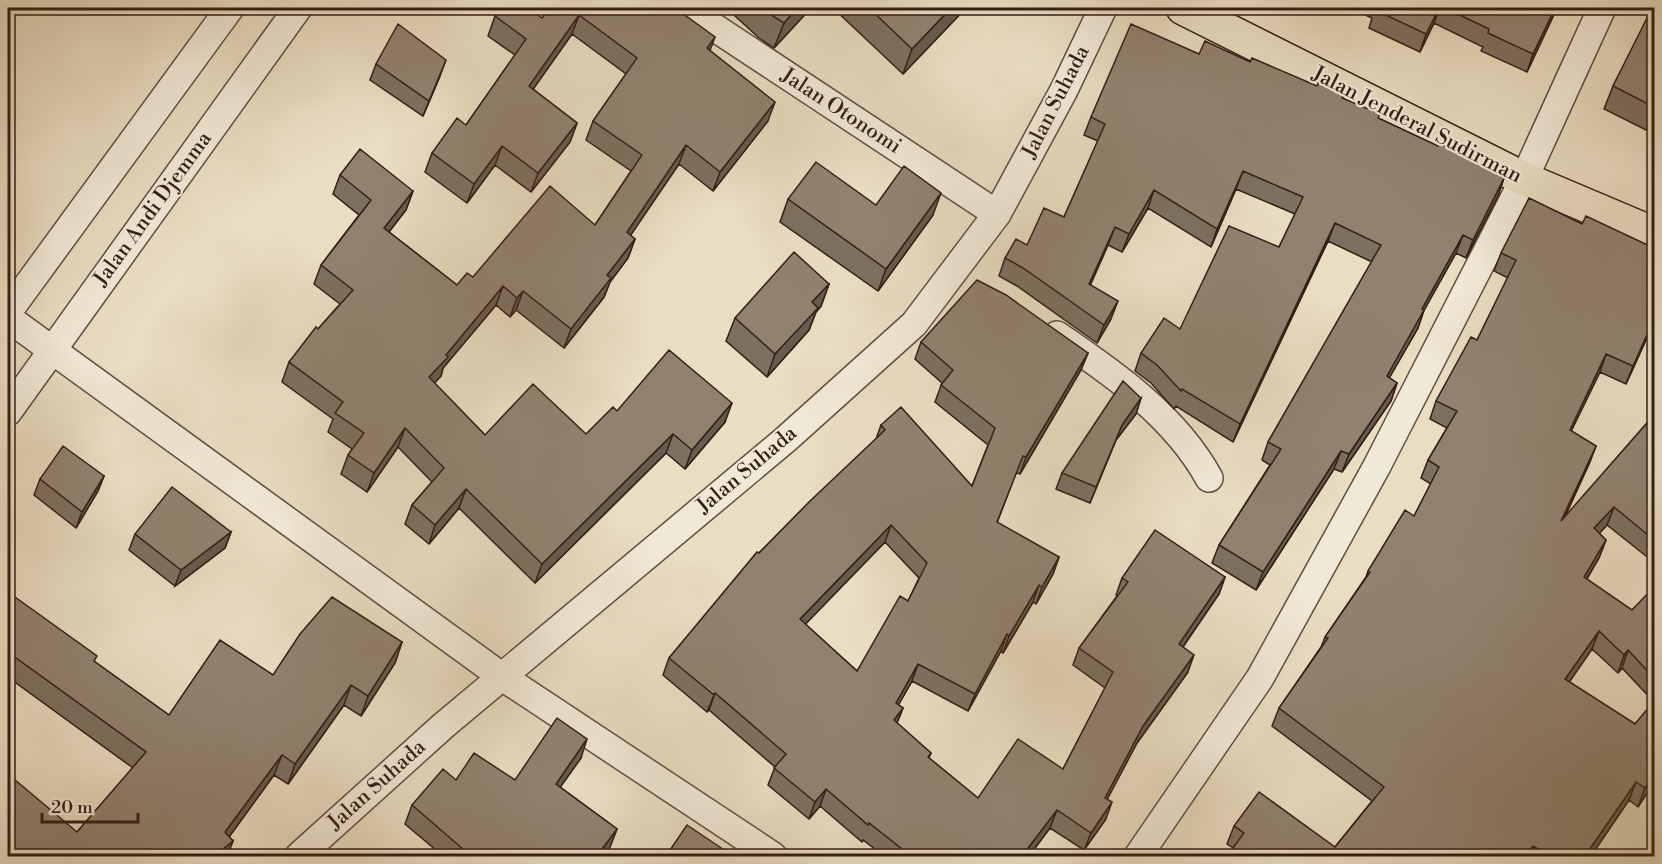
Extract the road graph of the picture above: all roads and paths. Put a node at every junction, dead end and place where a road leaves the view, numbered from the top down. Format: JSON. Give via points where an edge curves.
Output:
{"nodes":[{"id":1,"x":230,"y":8,"type":"edge"},
{"id":2,"x":298,"y":8,"type":"edge"},
{"id":3,"x":685,"y":8,"type":"edge"},
{"id":4,"x":1103,"y":8,"type":"edge"},
{"id":5,"x":1183,"y":8,"type":"edge"},
{"id":6,"x":1602,"y":8,"type":"edge"},
{"id":7,"x":719,"y":17,"type":"edge"},
{"id":8,"x":1524,"y":179,"type":"junction"},
{"id":9,"x":997,"y":214,"type":"junction"},
{"id":10,"x":1654,"y":234,"type":"edge"},
{"id":11,"x":8,"y":312,"type":"edge"},
{"id":12,"x":8,"y":318,"type":"edge"},
{"id":13,"x":1034,"y":318,"type":"edge"},
{"id":14,"x":52,"y":350,"type":"junction"},
{"id":15,"x":8,"y":412,"type":"edge"},
{"id":16,"x":1209,"y":478,"type":"dead end"},
{"id":17,"x":501,"y":676,"type":"junction"},
{"id":18,"x":299,"y":856,"type":"edge"},
{"id":19,"x":773,"y":856,"type":"edge"},
{"id":20,"x":1138,"y":856,"type":"edge"}],
"edges":[{"from":1,"to":11,"type":"street"},
{"from":2,"to":14,"type":"street","name":"Jalan Andi Djemma"},
{"from":3,"to":7,"type":"street","name":"Jalan Otonomi"},
{"from":4,"to":9,"type":"street","name":"Jalan Suhada"},
{"from":5,"to":8,"type":"highway","name":"Jalan Jenderal Sudirman"},
{"from":6,"to":8,"type":"street"},
{"from":7,"to":9,"type":"street","name":"Jalan Otonomi"},
{"from":8,"to":10,"type":"highway","name":"Jalan Jenderal Sudirman"},
{"from":8,"to":20,"type":"street","via":[[1377,466],[1260,678]]},
{"from":9,"to":17,"type":"street","name":"Jalan Suhada","via":[[964,274],[897,340],[785,440]]},
{"from":12,"to":14,"type":"street"},
{"from":13,"to":16,"type":"street","via":[[1139,394],[1196,455]]},
{"from":14,"to":15,"type":"street","name":"Jalan Andi Djemma"},
{"from":14,"to":17,"type":"street"},
{"from":17,"to":18,"type":"street","name":"Jalan Suhada"},
{"from":17,"to":19,"type":"street"}]}
